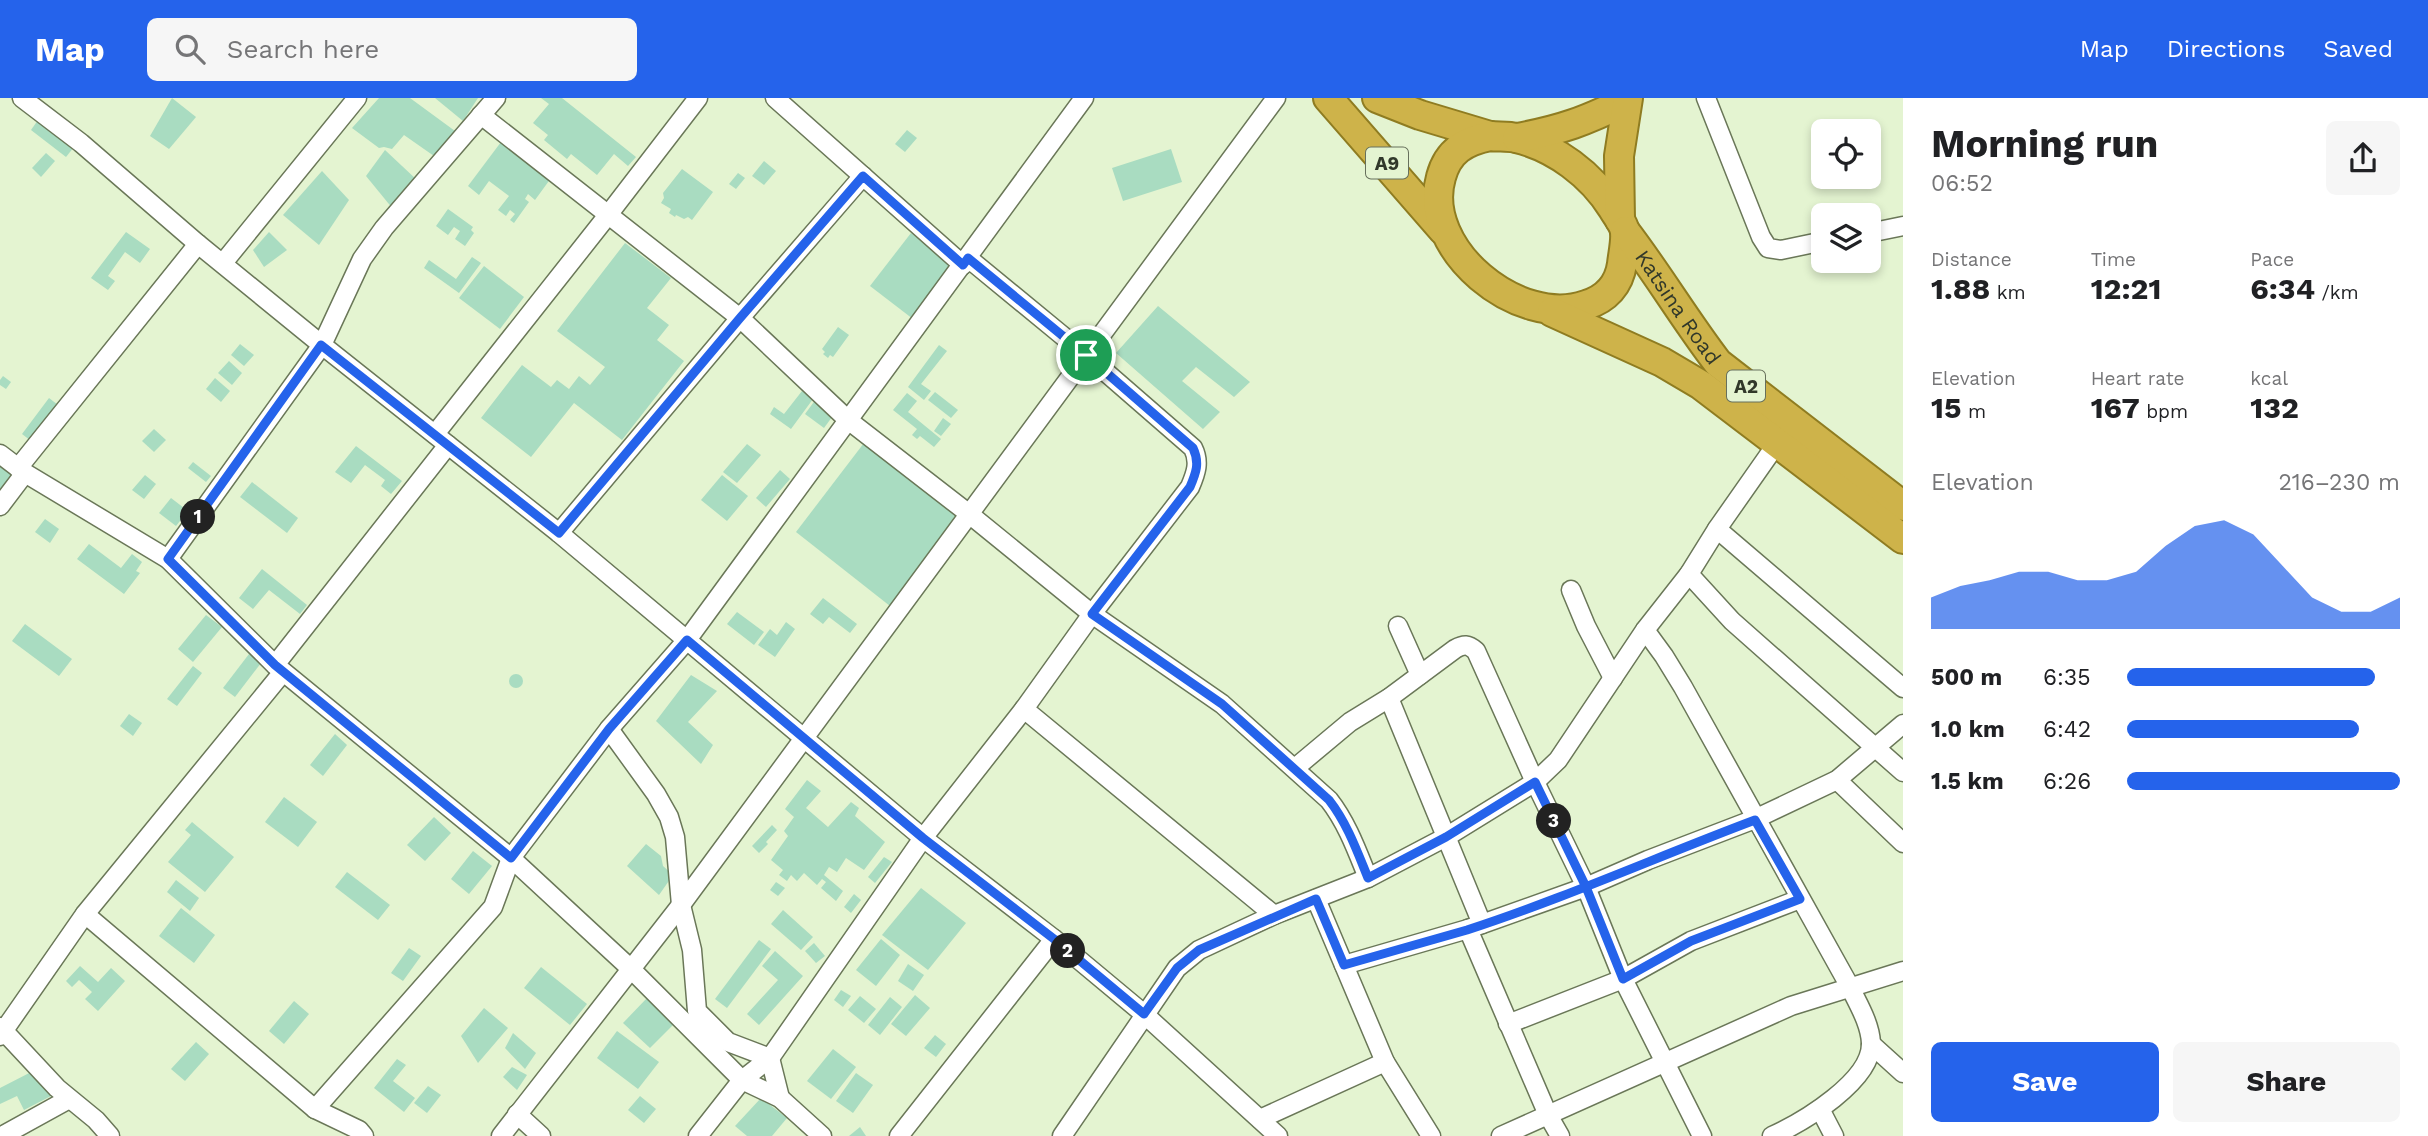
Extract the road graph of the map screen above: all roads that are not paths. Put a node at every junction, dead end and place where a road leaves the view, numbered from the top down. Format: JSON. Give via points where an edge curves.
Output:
{"nodes":[{"id":1,"x":22,"y":98,"type":"edge"},
{"id":2,"x":357,"y":98,"type":"edge"},
{"id":3,"x":496,"y":98,"type":"edge"},
{"id":4,"x":698,"y":98,"type":"edge"},
{"id":5,"x":776,"y":98,"type":"edge"},
{"id":6,"x":1084,"y":98,"type":"edge"},
{"id":7,"x":1276,"y":98,"type":"edge"},
{"id":8,"x":1328,"y":98,"type":"edge"},
{"id":9,"x":1377,"y":98,"type":"edge"},
{"id":10,"x":1706,"y":98,"type":"edge"},
{"id":11,"x":1627,"y":100,"type":"edge"},
{"id":12,"x":481,"y":115,"type":"junction"},
{"id":13,"x":1503,"y":137,"type":"junction"},
{"id":14,"x":863,"y":176,"type":"junction"},
{"id":15,"x":608,"y":215,"type":"junction"},
{"id":16,"x":1622,"y":226,"type":"junction"},
{"id":17,"x":1903,"y":226,"type":"edge"},
{"id":18,"x":1443,"y":230,"type":"junction"},
{"id":19,"x":1881,"y":231,"type":"edge"},
{"id":20,"x":198,"y":244,"type":"junction"},
{"id":21,"x":1811,"y":244,"type":"edge"},
{"id":22,"x":966,"y":262,"type":"junction"},
{"id":23,"x":223,"y":263,"type":"junction"},
{"id":24,"x":1543,"y":308,"type":"junction"},
{"id":25,"x":740,"y":318,"type":"junction"},
{"id":26,"x":321,"y":345,"type":"junction"},
{"id":27,"x":1086,"y":355,"type":"junction"},
{"id":28,"x":848,"y":420,"type":"junction"},
{"id":29,"x":442,"y":439,"type":"junction"},
{"id":30,"x":1778,"y":442,"type":"junction"},
{"id":31,"x":0,"y":454,"type":"edge"},
{"id":32,"x":22,"y":470,"type":"junction"},
{"id":33,"x":0,"y":506,"type":"edge"},
{"id":34,"x":1903,"y":506,"type":"edge"},
{"id":35,"x":968,"y":513,"type":"junction"},
{"id":36,"x":1717,"y":529,"type":"junction"},
{"id":37,"x":559,"y":533,"type":"junction"},
{"id":38,"x":1903,"y":539,"type":"edge"},
{"id":39,"x":168,"y":559,"type":"junction"},
{"id":40,"x":1689,"y":574,"type":"junction"},
{"id":41,"x":1571,"y":590,"type":"dead end"},
{"id":42,"x":1092,"y":614,"type":"junction"},
{"id":43,"x":1398,"y":625,"type":"dead end"},
{"id":44,"x":1645,"y":630,"type":"junction"},
{"id":45,"x":687,"y":640,"type":"junction"},
{"id":46,"x":279,"y":668,"type":"junction"},
{"id":47,"x":1420,"y":675,"type":"junction"},
{"id":48,"x":1613,"y":678,"type":"junction"},
{"id":49,"x":1903,"y":688,"type":"edge"},
{"id":50,"x":1389,"y":698,"type":"junction"},
{"id":51,"x":1024,"y":709,"type":"junction"},
{"id":52,"x":1903,"y":724,"type":"edge"},
{"id":53,"x":609,"y":729,"type":"junction"},
{"id":54,"x":803,"y":736,"type":"junction"},
{"id":55,"x":1876,"y":748,"type":"junction"},
{"id":56,"x":1295,"y":768,"type":"junction"},
{"id":57,"x":1903,"y":772,"type":"edge"},
{"id":58,"x":1837,"y":780,"type":"junction"},
{"id":59,"x":1535,"y":782,"type":"junction"},
{"id":60,"x":1755,"y":820,"type":"junction"},
{"id":61,"x":1446,"y":837,"type":"junction"},
{"id":62,"x":923,"y":838,"type":"junction"},
{"id":63,"x":1903,"y":843,"type":"edge"},
{"id":64,"x":511,"y":858,"type":"junction"},
{"id":65,"x":1368,"y":878,"type":"junction"},
{"id":66,"x":1586,"y":887,"type":"junction"},
{"id":67,"x":1316,"y":899,"type":"junction"},
{"id":68,"x":1800,"y":899,"type":"junction"},
{"id":69,"x":681,"y":905,"type":"junction"},
{"id":70,"x":85,"y":914,"type":"junction"},
{"id":71,"x":1274,"y":915,"type":"junction"},
{"id":72,"x":1475,"y":926,"type":"junction"},
{"id":73,"x":1054,"y":939,"type":"junction"},
{"id":74,"x":1344,"y":965,"type":"junction"},
{"id":75,"x":631,"y":970,"type":"junction"},
{"id":76,"x":1903,"y":971,"type":"edge"},
{"id":77,"x":1623,"y":979,"type":"junction"},
{"id":78,"x":1850,"y":987,"type":"junction"},
{"id":79,"x":1144,"y":1014,"type":"junction"},
{"id":80,"x":1508,"y":1024,"type":"junction"},
{"id":81,"x":2,"y":1031,"type":"edge"},
{"id":82,"x":1871,"y":1044,"type":"junction"},
{"id":83,"x":770,"y":1058,"type":"junction"},
{"id":84,"x":1385,"y":1062,"type":"junction"},
{"id":85,"x":1665,"y":1062,"type":"junction"},
{"id":86,"x":1903,"y":1073,"type":"edge"},
{"id":87,"x":742,"y":1080,"type":"junction"},
{"id":88,"x":780,"y":1098,"type":"junction"},
{"id":89,"x":69,"y":1099,"type":"junction"},
{"id":90,"x":315,"y":1109,"type":"junction"},
{"id":91,"x":1820,"y":1109,"type":"junction"},
{"id":92,"x":517,"y":1114,"type":"junction"},
{"id":93,"x":1548,"y":1115,"type":"junction"},
{"id":94,"x":1260,"y":1119,"type":"junction"},
{"id":95,"x":2,"y":1136,"type":"edge"},
{"id":96,"x":110,"y":1136,"type":"edge"},
{"id":97,"x":363,"y":1136,"type":"edge"},
{"id":98,"x":501,"y":1136,"type":"edge"},
{"id":99,"x":541,"y":1136,"type":"edge"},
{"id":100,"x":698,"y":1136,"type":"edge"},
{"id":101,"x":822,"y":1136,"type":"edge"},
{"id":102,"x":899,"y":1136,"type":"edge"},
{"id":103,"x":1062,"y":1136,"type":"edge"},
{"id":104,"x":1278,"y":1136,"type":"edge"},
{"id":105,"x":1431,"y":1136,"type":"edge"},
{"id":106,"x":1501,"y":1136,"type":"edge"},
{"id":107,"x":1560,"y":1136,"type":"edge"},
{"id":108,"x":1702,"y":1136,"type":"edge"},
{"id":109,"x":1772,"y":1136,"type":"edge"},
{"id":110,"x":1834,"y":1136,"type":"edge"}],
"edges":[{"from":1,"to":20,"type":"street"},
{"from":2,"to":23,"type":"street"},
{"from":3,"to":12,"type":"street"},
{"from":4,"to":15,"type":"street"},
{"from":5,"to":14,"type":"street"},
{"from":6,"to":22,"type":"street"},
{"from":7,"to":27,"type":"street"},
{"from":8,"to":18,"type":"highway","number":"A9"},
{"from":9,"to":13,"type":"highway","via":[[1420,115]]},
{"from":10,"to":21,"type":"street","via":[[1768,248]]},
{"from":11,"to":13,"type":"highway","number":"A2","via":[[1584,122]]},
{"from":11,"to":16,"type":"highway","number":"A2","via":[[1619,156]]},
{"from":12,"to":15,"type":"street"},
{"from":12,"to":26,"type":"street","via":[[362,259]]},
{"from":13,"to":16,"type":"highway","number":"A2","via":[[1545,148],[1571,163],[1609,201]]},
{"from":13,"to":18,"type":"highway","number":"A2","via":[[1471,139],[1455,150],[1444,166],[1438,187]]},
{"from":14,"to":22,"type":"street"},
{"from":14,"to":25,"type":"street"},
{"from":15,"to":25,"type":"street"},
{"from":15,"to":29,"type":"street"},
{"from":16,"to":24,"type":"highway","number":"A2","via":[[1621,270],[1613,289],[1599,301],[1574,310]]},
{"from":16,"to":34,"type":"highway","name":"Katsina Road","number":"A2","via":[[1718,363]]},
{"from":17,"to":19,"type":"street"},
{"from":18,"to":24,"type":"highway","number":"A2","via":[[1477,274],[1497,289]]},
{"from":20,"to":23,"type":"street"},
{"from":20,"to":32,"type":"street"},
{"from":22,"to":27,"type":"street"},
{"from":22,"to":28,"type":"street"},
{"from":23,"to":26,"type":"street"},
{"from":24,"to":30,"type":"highway","number":"A2","via":[[1662,362]]},
{"from":25,"to":28,"type":"street"},
{"from":25,"to":37,"type":"street"},
{"from":26,"to":29,"type":"street"},
{"from":26,"to":39,"type":"street"},
{"from":27,"to":35,"type":"street"},
{"from":27,"to":42,"type":"street","via":[[1198,457],[1190,487]]},
{"from":28,"to":35,"type":"street"},
{"from":28,"to":45,"type":"street"},
{"from":29,"to":37,"type":"street"},
{"from":29,"to":46,"type":"street"},
{"from":30,"to":36,"type":"street"},
{"from":30,"to":38,"type":"highway","number":"A2"},
{"from":31,"to":32,"type":"street"},
{"from":32,"to":33,"type":"street"},
{"from":32,"to":39,"type":"street"},
{"from":35,"to":42,"type":"street"},
{"from":35,"to":54,"type":"street"},
{"from":36,"to":40,"type":"street"},
{"from":36,"to":49,"type":"street"},
{"from":37,"to":45,"type":"street"},
{"from":39,"to":46,"type":"street"},
{"from":40,"to":44,"type":"street"},
{"from":40,"to":55,"type":"street","via":[[1732,621]]},
{"from":41,"to":48,"type":"street"},
{"from":42,"to":51,"type":"street"},
{"from":42,"to":56,"type":"street","via":[[1222,704]]},
{"from":43,"to":47,"type":"street"},
{"from":44,"to":48,"type":"street"},
{"from":44,"to":60,"type":"street","via":[[1677,677]]},
{"from":45,"to":53,"type":"street"},
{"from":45,"to":54,"type":"street"},
{"from":46,"to":64,"type":"street"},
{"from":46,"to":70,"type":"street"},
{"from":47,"to":50,"type":"street"},
{"from":47,"to":59,"type":"street","via":[[1463,645],[1476,651]]},
{"from":48,"to":59,"type":"street","via":[[1558,760]]},
{"from":50,"to":56,"type":"street","via":[[1350,722]]},
{"from":50,"to":61,"type":"street"},
{"from":51,"to":62,"type":"street"},
{"from":51,"to":71,"type":"street"},
{"from":52,"to":55,"type":"street"},
{"from":53,"to":64,"type":"street"},
{"from":53,"to":69,"type":"street","via":[[669,817]]},
{"from":54,"to":62,"type":"street"},
{"from":54,"to":69,"type":"street"},
{"from":55,"to":57,"type":"street"},
{"from":55,"to":58,"type":"street"},
{"from":56,"to":65,"type":"street","via":[[1339,812]]},
{"from":58,"to":60,"type":"street"},
{"from":58,"to":63,"type":"street"},
{"from":59,"to":61,"type":"street"},
{"from":59,"to":66,"type":"street"},
{"from":60,"to":66,"type":"street"},
{"from":60,"to":68,"type":"street"},
{"from":61,"to":65,"type":"street"},
{"from":61,"to":72,"type":"street"},
{"from":62,"to":73,"type":"street"},
{"from":62,"to":83,"type":"street"},
{"from":64,"to":75,"type":"street"},
{"from":64,"to":90,"type":"street","via":[[493,907]]},
{"from":65,"to":67,"type":"street"},
{"from":66,"to":72,"type":"street"},
{"from":66,"to":77,"type":"street"},
{"from":67,"to":71,"type":"street"},
{"from":67,"to":74,"type":"street"},
{"from":68,"to":77,"type":"street","via":[[1691,941]]},
{"from":68,"to":78,"type":"street"},
{"from":69,"to":75,"type":"street"},
{"from":69,"to":83,"type":"street","via":[[697,1010],[728,1042]]},
{"from":70,"to":81,"type":"street"},
{"from":70,"to":90,"type":"street"},
{"from":71,"to":79,"type":"street","via":[[1199,950],[1177,968]]},
{"from":72,"to":74,"type":"street"},
{"from":72,"to":80,"type":"street"},
{"from":73,"to":79,"type":"street"},
{"from":73,"to":102,"type":"street"},
{"from":74,"to":84,"type":"street"},
{"from":75,"to":87,"type":"street"},
{"from":75,"to":92,"type":"street"},
{"from":76,"to":78,"type":"street"},
{"from":77,"to":80,"type":"street"},
{"from":77,"to":85,"type":"street"},
{"from":78,"to":82,"type":"street"},
{"from":78,"to":85,"type":"street","via":[[1791,1006]]},
{"from":79,"to":94,"type":"street"},
{"from":79,"to":103,"type":"street"},
{"from":80,"to":93,"type":"street"},
{"from":81,"to":89,"type":"street"},
{"from":82,"to":86,"type":"street"},
{"from":82,"to":91,"type":"street","via":[[1860,1073]]},
{"from":83,"to":87,"type":"street"},
{"from":83,"to":88,"type":"street"},
{"from":84,"to":94,"type":"street"},
{"from":84,"to":105,"type":"street"},
{"from":85,"to":93,"type":"street"},
{"from":85,"to":108,"type":"street"},
{"from":87,"to":88,"type":"street"},
{"from":87,"to":100,"type":"street"},
{"from":88,"to":101,"type":"street"},
{"from":89,"to":95,"type":"street"},
{"from":89,"to":96,"type":"street"},
{"from":90,"to":97,"type":"street"},
{"from":91,"to":109,"type":"street"},
{"from":91,"to":110,"type":"street"},
{"from":92,"to":98,"type":"street"},
{"from":92,"to":99,"type":"street"},
{"from":93,"to":106,"type":"street"},
{"from":93,"to":107,"type":"street"},
{"from":94,"to":104,"type":"street"}]}
